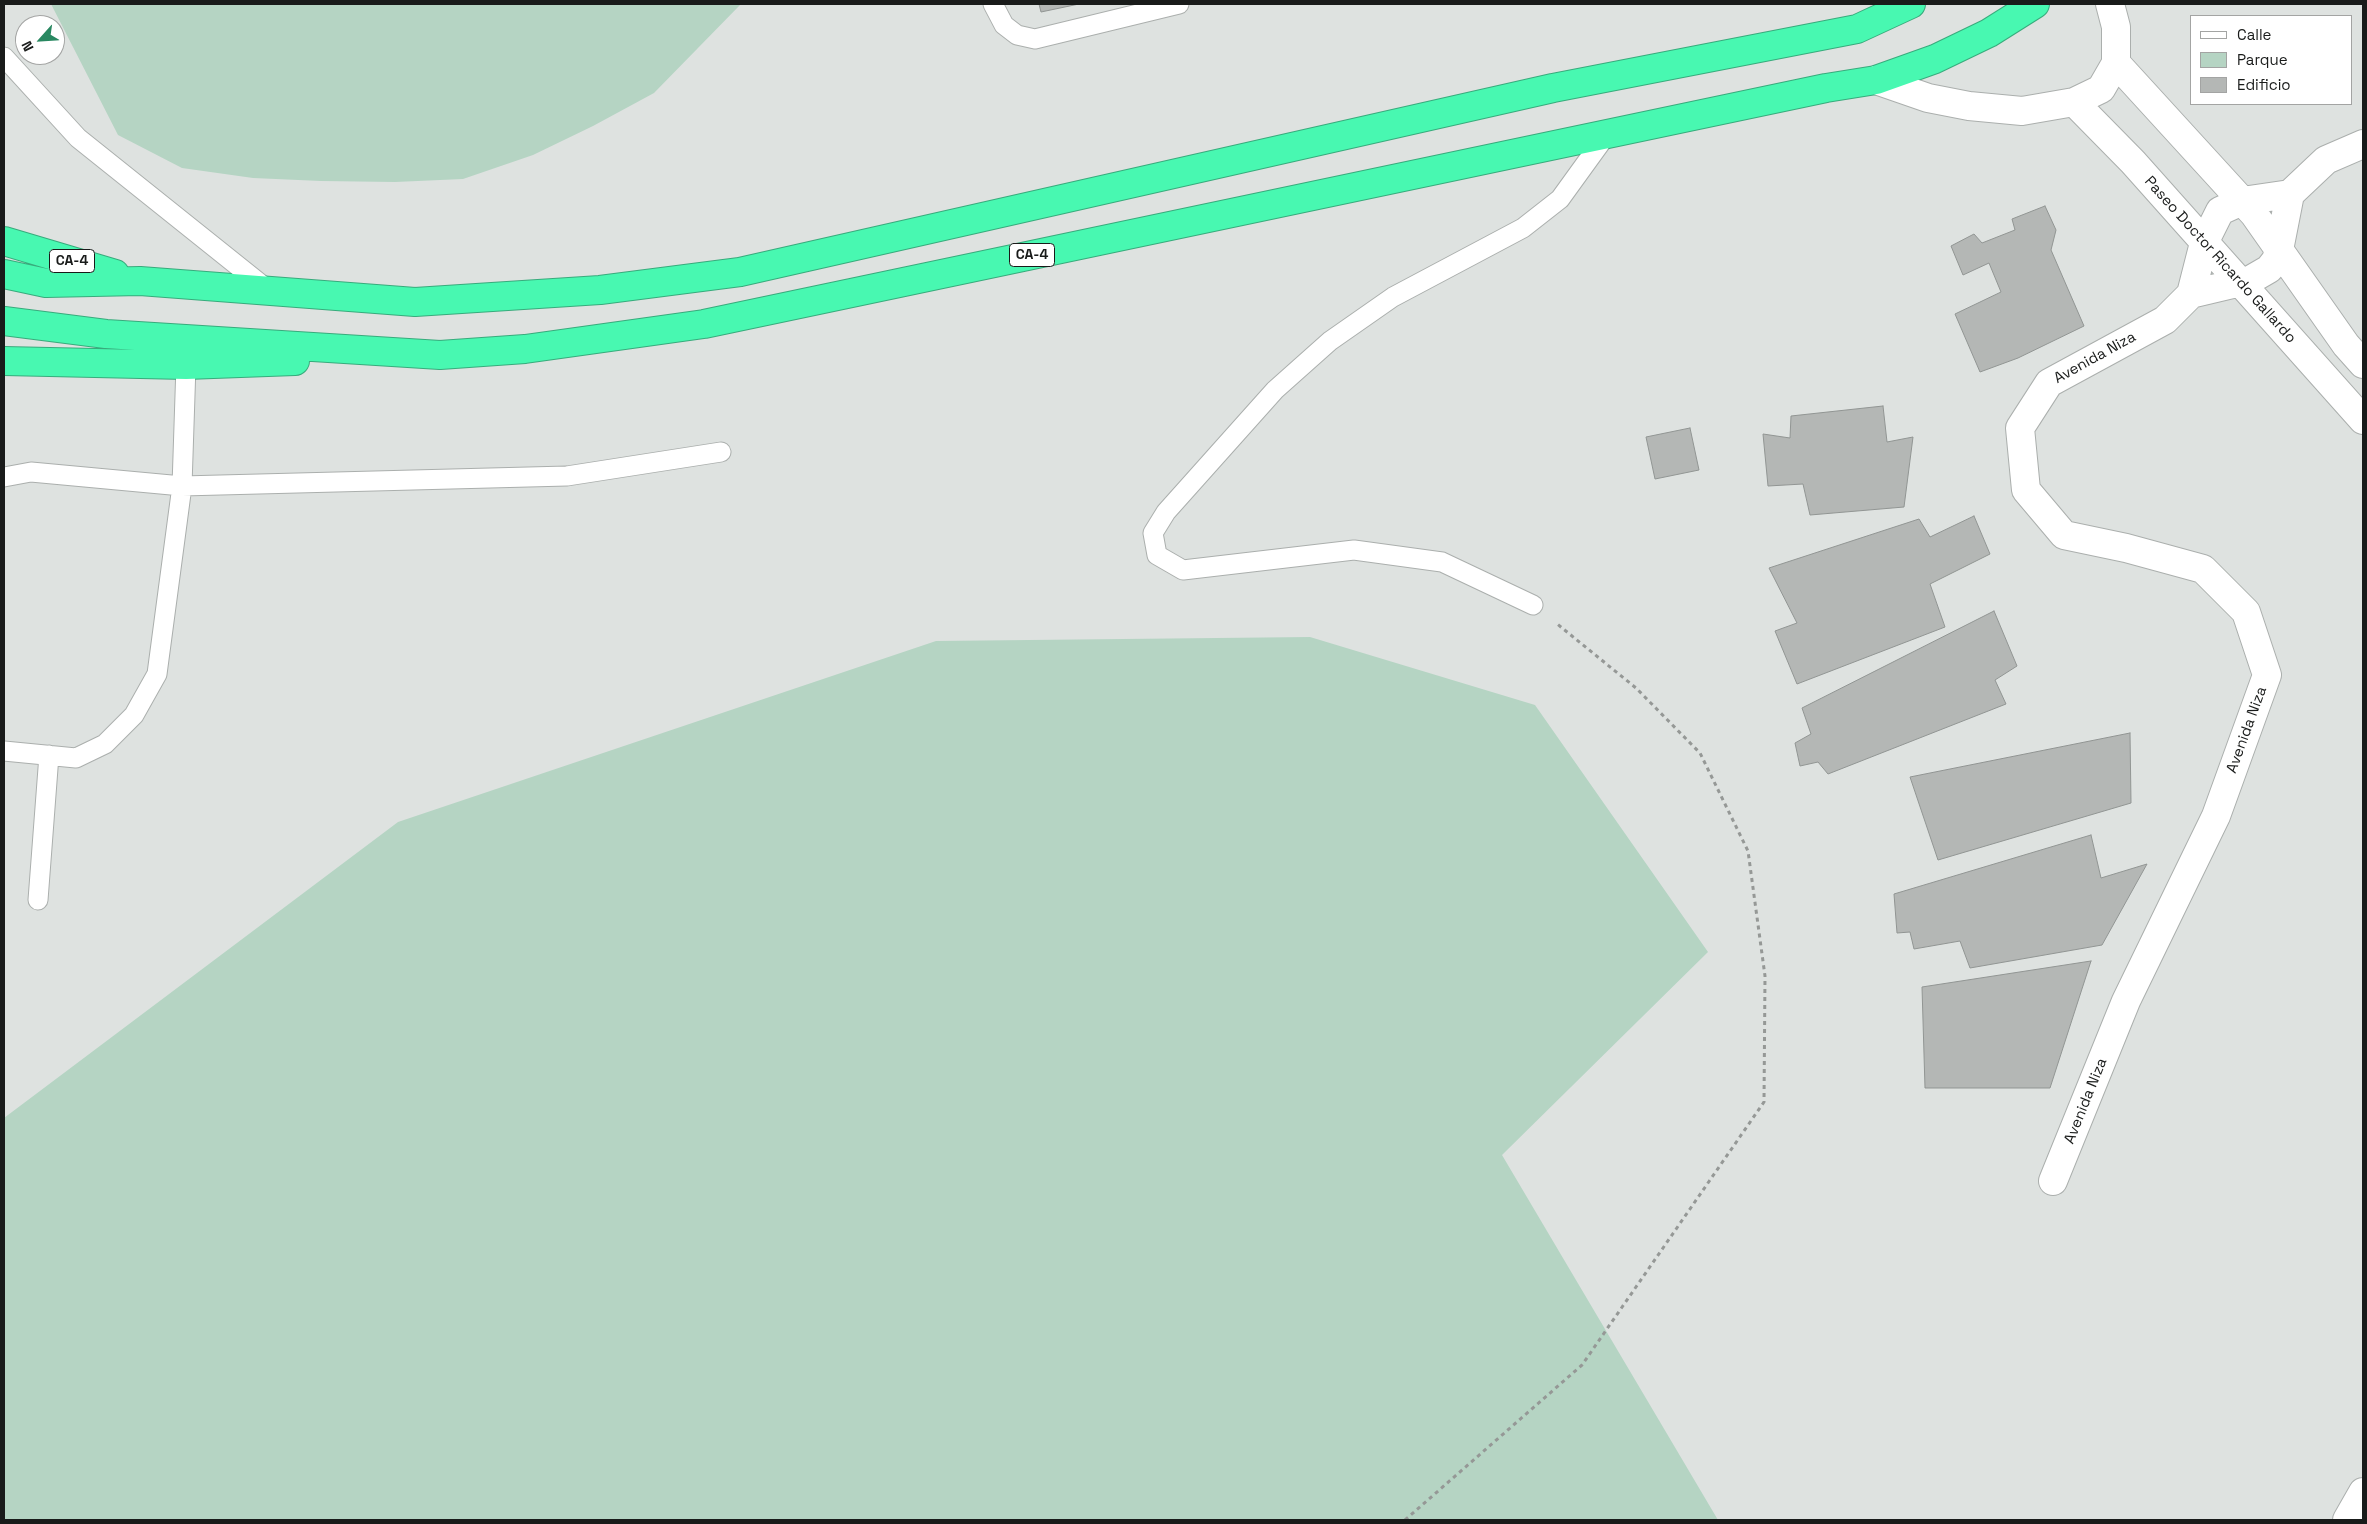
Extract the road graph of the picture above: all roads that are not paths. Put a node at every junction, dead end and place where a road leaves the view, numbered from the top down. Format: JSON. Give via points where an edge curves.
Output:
{"nodes":[{"id":1,"x":992,"y":4,"type":"edge"},
{"id":2,"x":1179,"y":4,"type":"edge"},
{"id":3,"x":1911,"y":4,"type":"edge"},
{"id":4,"x":2035,"y":4,"type":"edge"},
{"id":5,"x":2110,"y":4,"type":"edge"},
{"id":6,"x":4,"y":57,"type":"edge"},
{"id":7,"x":2116,"y":63,"type":"junction"},
{"id":8,"x":1876,"y":80,"type":"junction"},
{"id":9,"x":2074,"y":102,"type":"junction"},
{"id":10,"x":1607,"y":134,"type":"junction"},
{"id":11,"x":2363,"y":144,"type":"edge"},
{"id":12,"x":2290,"y":194,"type":"junction"},
{"id":13,"x":2242,"y":201,"type":"junction"},
{"id":14,"x":4,"y":241,"type":"edge"},
{"id":15,"x":2204,"y":243,"type":"junction"},
{"id":16,"x":2279,"y":250,"type":"junction"},
{"id":17,"x":4,"y":274,"type":"edge"},
{"id":18,"x":140,"y":281,"type":"junction"},
{"id":19,"x":2239,"y":282,"type":"junction"},
{"id":20,"x":268,"y":290,"type":"junction"},
{"id":21,"x":2191,"y":294,"type":"junction"},
{"id":22,"x":4,"y":321,"type":"edge"},
{"id":23,"x":440,"y":355,"type":"junction"},
{"id":24,"x":4,"y":361,"type":"edge"},
{"id":25,"x":2363,"y":364,"type":"edge"},
{"id":26,"x":186,"y":365,"type":"junction"},
{"id":27,"x":2363,"y":420,"type":"edge"},
{"id":28,"x":722,"y":452,"type":"dead end"},
{"id":29,"x":4,"y":477,"type":"edge"},
{"id":30,"x":182,"y":486,"type":"junction"},
{"id":31,"x":1533,"y":604,"type":"road end"},
{"id":32,"x":4,"y":751,"type":"edge"},
{"id":33,"x":49,"y":755,"type":"junction"},
{"id":34,"x":38,"y":900,"type":"dead end"},
{"id":35,"x":2053,"y":1181,"type":"dead end"},
{"id":36,"x":2363,"y":1492,"type":"edge"},
{"id":37,"x":2347,"y":1520,"type":"edge"}],
"edges":[{"from":1,"to":2,"type":"lane","via":[[1004,25],[1017,35],[1035,39]]},
{"from":3,"to":20,"type":"highway","number":"CA-4","via":[[1857,29],[1553,88],[740,272],[600,290],[415,302]]},
{"from":4,"to":8,"type":"highway","number":"CA-4","via":[[1989,33],[1935,59]]},
{"from":5,"to":7,"type":"street","via":[[2116,27]]},
{"from":6,"to":20,"type":"lane","via":[[78,138]]},
{"from":7,"to":9,"type":"street","via":[[2101,89]]},
{"from":7,"to":13,"type":"street"},
{"from":8,"to":9,"type":"street","via":[[1928,98],[1969,106],[2022,111]]},
{"from":8,"to":10,"type":"highway","number":"CA-4"},
{"from":9,"to":15,"type":"street","name":"Paseo Doctor Ricardo Gallardo","via":[[2133,162]]},
{"from":10,"to":23,"type":"highway","number":"CA-4","via":[[704,324],[525,349]]},
{"from":10,"to":31,"type":"lane","via":[[1560,199],[1523,228],[1393,297],[1330,341],[1274,390],[1166,512],[1153,533],[1157,555],[1183,570],[1354,550],[1442,562]]},
{"from":11,"to":12,"type":"street","via":[[2326,160]]},
{"from":12,"to":13,"type":"street"},
{"from":12,"to":16,"type":"street"},
{"from":13,"to":15,"type":"street","via":[[2220,211]]},
{"from":13,"to":16,"type":"street"},
{"from":14,"to":18,"type":"highway","number":"CA-4"},
{"from":15,"to":19,"type":"street","name":"Paseo Doctor Ricardo Gallardo"},
{"from":15,"to":21,"type":"street"},
{"from":16,"to":19,"type":"street","via":[[2269,269],[2260,276]]},
{"from":16,"to":25,"type":"street"},
{"from":17,"to":18,"type":"highway","via":[[46,283]]},
{"from":18,"to":20,"type":"highway","number":"CA-4"},
{"from":19,"to":21,"type":"street"},
{"from":19,"to":27,"type":"street","name":"Paseo Doctor Ricardo Gallardo"},
{"from":21,"to":35,"type":"street","name":"Avenida Niza","via":[[2165,320],[2049,383],[2020,428],[2026,490],[2064,535],[2126,548],[2203,570],[2246,612],[2267,675],[2216,816],[2126,1001]]},
{"from":22,"to":23,"type":"highway","number":"CA-4","via":[[106,334]]},
{"from":23,"to":26,"type":"highway"},
{"from":24,"to":26,"type":"highway"},
{"from":26,"to":30,"type":"lane"},
{"from":28,"to":30,"type":"lane","via":[[567,476]]},
{"from":29,"to":30,"type":"lane","via":[[31,472]]},
{"from":30,"to":33,"type":"lane","via":[[158,674],[134,715],[105,744],[76,758]]},
{"from":32,"to":33,"type":"lane"},
{"from":33,"to":34,"type":"lane"},
{"from":36,"to":37,"type":"street"}]}
